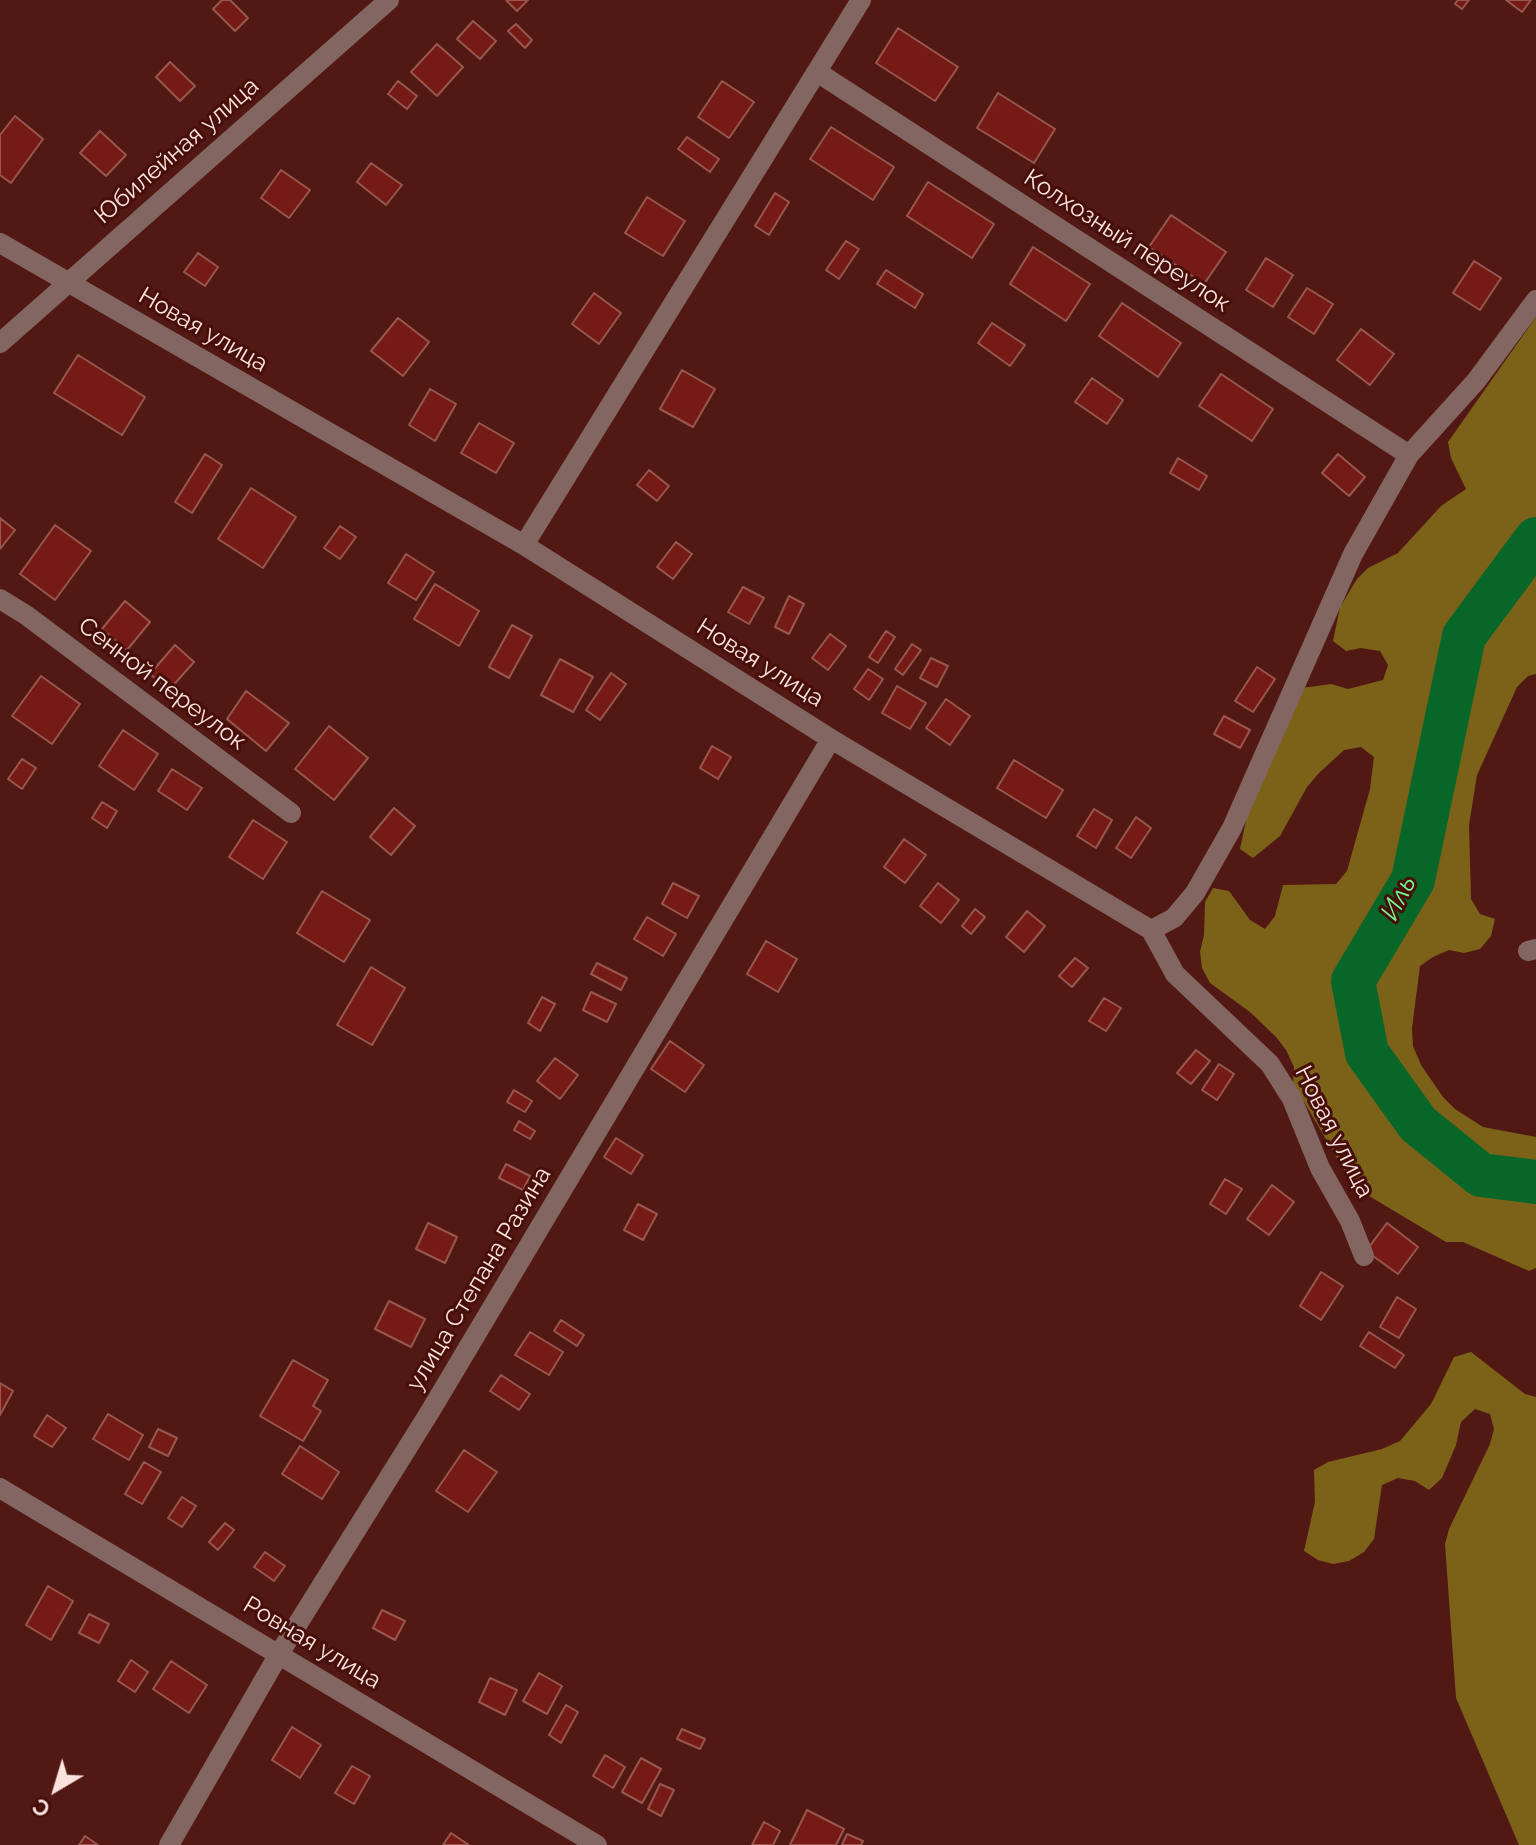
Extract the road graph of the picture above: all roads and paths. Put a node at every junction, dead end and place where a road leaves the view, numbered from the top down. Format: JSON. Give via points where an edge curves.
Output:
{"nodes":[{"id":1,"x":389,"y":0,"type":"edge"},
{"id":2,"x":861,"y":0,"type":"edge"},
{"id":3,"x":817,"y":72,"type":"junction"},
{"id":4,"x":0,"y":243,"type":"edge"},
{"id":5,"x":67,"y":282,"type":"junction"},
{"id":6,"x":1536,"y":300,"type":"edge"},
{"id":7,"x":0,"y":343,"type":"edge"},
{"id":8,"x":1409,"y":455,"type":"junction"},
{"id":9,"x":524,"y":545,"type":"junction"},
{"id":10,"x":0,"y":599,"type":"edge"},
{"id":11,"x":831,"y":739,"type":"junction"},
{"id":12,"x":291,"y":813,"type":"dead end"},
{"id":13,"x":1151,"y":930,"type":"junction"},
{"id":14,"x":1364,"y":1256,"type":"dead end"},
{"id":15,"x":0,"y":1488,"type":"edge"},
{"id":16,"x":279,"y":1654,"type":"junction"},
{"id":17,"x":169,"y":1845,"type":"edge"},
{"id":18,"x":597,"y":1845,"type":"edge"}],
"edges":[{"from":1,"to":5,"type":"street","name":"Юбилейная улица"},
{"from":2,"to":3,"type":"street"},
{"from":3,"to":8,"type":"street","name":"Колхозный переулок"},
{"from":3,"to":9,"type":"street"},
{"from":4,"to":5,"type":"street","name":"Новая улица"},
{"from":5,"to":7,"type":"street","name":"Юбилейная улица"},
{"from":5,"to":9,"type":"street","name":"Новая улица"},
{"from":6,"to":8,"type":"street","via":[[1476,381]]},
{"from":8,"to":13,"type":"street","via":[[1353,554],[1232,828],[1188,901],[1174,918]]},
{"from":9,"to":11,"type":"street","name":"Новая улица"},
{"from":10,"to":12,"type":"street","name":"Сенной переулок"},
{"from":11,"to":13,"type":"street","name":"Новая улица"},
{"from":11,"to":16,"type":"street","name":"улица Степана Разина","via":[[431,1410]]},
{"from":13,"to":14,"type":"street","name":"Новая улица","via":[[1175,974],[1270,1064],[1292,1099]]},
{"from":15,"to":16,"type":"street","name":"Ровная улица"},
{"from":16,"to":17,"type":"street","name":"улица Степана Разина"},
{"from":16,"to":18,"type":"street","name":"Ровная улица"}]}
